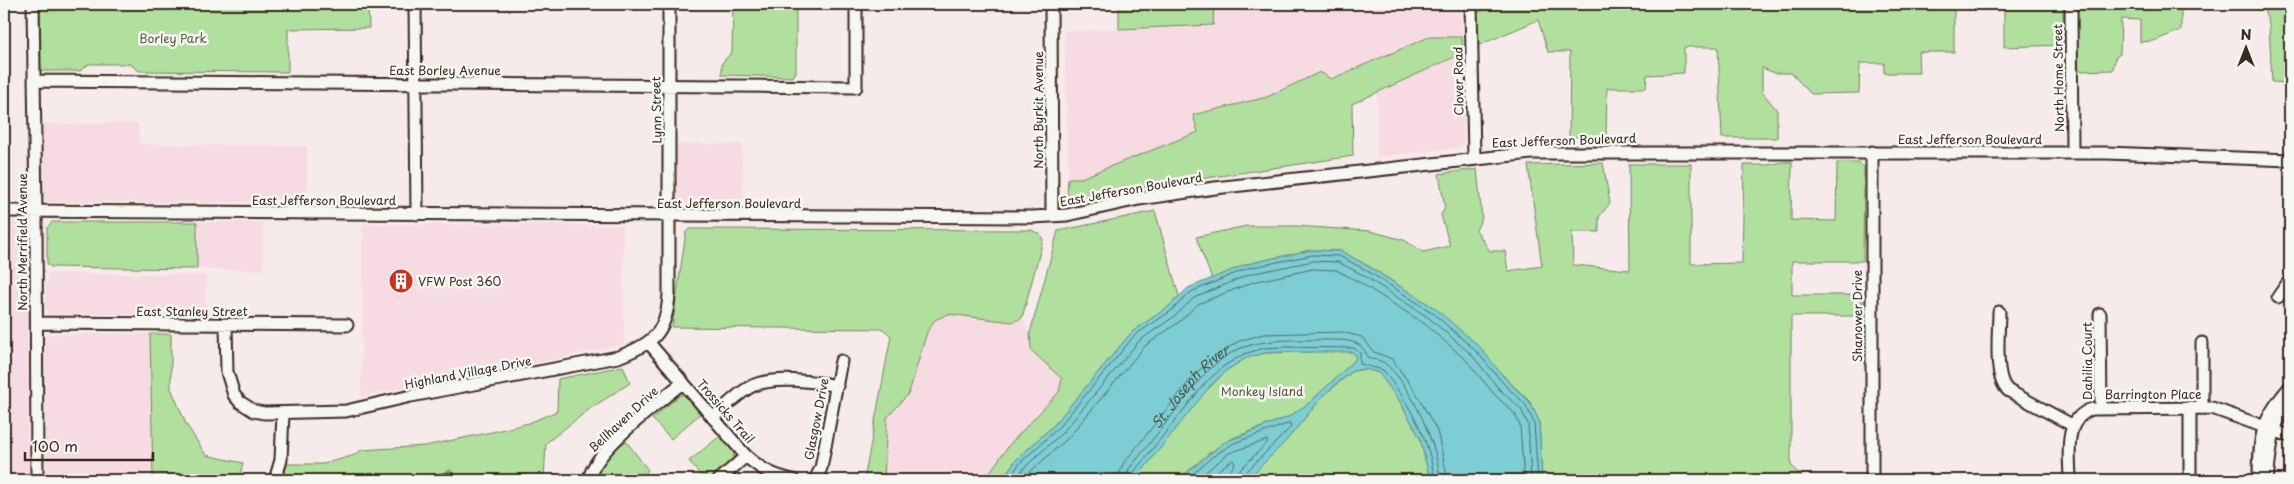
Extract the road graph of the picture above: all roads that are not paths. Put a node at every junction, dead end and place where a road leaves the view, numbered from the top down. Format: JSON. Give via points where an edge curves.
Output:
{"nodes":[{"id":1,"x":33,"y":4,"type":"edge"},
{"id":2,"x":416,"y":4,"type":"edge"},
{"id":3,"x":669,"y":4,"type":"edge"},
{"id":4,"x":856,"y":4,"type":"edge"},
{"id":5,"x":1051,"y":4,"type":"edge"},
{"id":6,"x":1471,"y":4,"type":"edge"},
{"id":7,"x":2070,"y":4,"type":"edge"},
{"id":8,"x":34,"y":81,"type":"junction"},
{"id":9,"x":416,"y":84,"type":"junction"},
{"id":10,"x":669,"y":85,"type":"junction"},
{"id":11,"x":1872,"y":152,"type":"junction"},
{"id":12,"x":2072,"y":152,"type":"junction"},
{"id":13,"x":1474,"y":158,"type":"junction"},
{"id":14,"x":2290,"y":160,"type":"edge"},
{"id":15,"x":4,"y":211,"type":"edge"},
{"id":16,"x":36,"y":212,"type":"junction"},
{"id":17,"x":417,"y":214,"type":"junction"},
{"id":18,"x":670,"y":216,"type":"junction"},
{"id":19,"x":1052,"y":216,"type":"junction"},
{"id":20,"x":2290,"y":280,"type":"edge"},
{"id":21,"x":2278,"y":297,"type":"dead end"},
{"id":22,"x":2000,"y":312,"type":"dead end"},
{"id":23,"x":2100,"y":314,"type":"dead end"},
{"id":24,"x":37,"y":323,"type":"junction"},
{"id":25,"x":226,"y":325,"type":"junction"},
{"id":26,"x":347,"y":325,"type":"dead end"},
{"id":27,"x":649,"y":343,"type":"junction"},
{"id":28,"x":2202,"y":343,"type":"dead end"},
{"id":29,"x":841,"y":361,"type":"dead end"},
{"id":30,"x":683,"y":382,"type":"junction"},
{"id":31,"x":837,"y":386,"type":"junction"},
{"id":32,"x":2290,"y":387,"type":"edge"},
{"id":33,"x":2290,"y":401,"type":"edge"},
{"id":34,"x":2196,"y":407,"type":"junction"},
{"id":35,"x":2101,"y":408,"type":"junction"},
{"id":36,"x":283,"y":413,"type":"junction"},
{"id":37,"x":713,"y":418,"type":"junction"},
{"id":38,"x":2072,"y":425,"type":"junction"},
{"id":39,"x":2269,"y":428,"type":"junction"},
{"id":40,"x":2290,"y":436,"type":"edge"},
{"id":41,"x":746,"y":456,"type":"junction"},
{"id":42,"x":37,"y":480,"type":"edge"},
{"id":43,"x":275,"y":480,"type":"edge"},
{"id":44,"x":589,"y":480,"type":"edge"},
{"id":45,"x":719,"y":480,"type":"edge"},
{"id":46,"x":793,"y":480,"type":"edge"},
{"id":47,"x":815,"y":480,"type":"edge"},
{"id":48,"x":1872,"y":480,"type":"edge"},
{"id":49,"x":2070,"y":480,"type":"edge"},
{"id":50,"x":2190,"y":480,"type":"edge"},
{"id":51,"x":2259,"y":480,"type":"edge"},
{"id":52,"x":2267,"y":480,"type":"edge"}],
"edges":[{"from":1,"to":8,"type":"street","name":"North Merrifield Avenue"},
{"from":2,"to":9,"type":"street"},
{"from":3,"to":10,"type":"street","name":"Lynn Street"},
{"from":4,"to":10,"type":"street","name":"East Borley Avenue","via":[[856,87]]},
{"from":5,"to":19,"type":"street","name":"North Byrkit Avenue"},
{"from":6,"to":13,"type":"street","name":"Clover Road"},
{"from":7,"to":12,"type":"street","name":"North Home Street"},
{"from":8,"to":9,"type":"street","name":"East Borley Avenue"},
{"from":8,"to":16,"type":"street","name":"North Merrifield Avenue"},
{"from":9,"to":10,"type":"street","name":"East Borley Avenue"},
{"from":9,"to":17,"type":"street"},
{"from":10,"to":18,"type":"street","name":"Lynn Street"},
{"from":11,"to":12,"type":"street","name":"East Jefferson Boulevard"},
{"from":11,"to":13,"type":"street","name":"East Jefferson Boulevard","via":[[1578,152]]},
{"from":11,"to":48,"type":"street","name":"Shanower Drive"},
{"from":12,"to":14,"type":"street","name":"East Jefferson Boulevard"},
{"from":13,"to":19,"type":"street","name":"East Jefferson Boulevard","via":[[1215,188]]},
{"from":15,"to":16,"type":"street","name":"East Jefferson Boulevard"},
{"from":16,"to":17,"type":"street","name":"East Jefferson Boulevard"},
{"from":16,"to":24,"type":"street","name":"North Merrifield Avenue"},
{"from":17,"to":18,"type":"street","name":"East Jefferson Boulevard"},
{"from":18,"to":19,"type":"street","name":"East Jefferson Boulevard"},
{"from":18,"to":27,"type":"street","via":[[668,308],[658,334]]},
{"from":20,"to":21,"type":"street"},
{"from":22,"to":38,"type":"street","via":[[2002,385]]},
{"from":23,"to":35,"type":"street","name":"Dahilia Court"},
{"from":24,"to":25,"type":"street","name":"East Stanley Street"},
{"from":24,"to":42,"type":"street","name":"North Merrifield Avenue"},
{"from":25,"to":26,"type":"street","name":"East Stanley Street"},
{"from":25,"to":36,"type":"street","name":"Highland Village Drive","via":[[227,372],[234,395],[254,410]]},
{"from":27,"to":30,"type":"street","name":"Trossicks Trail"},
{"from":27,"to":36,"type":"street","name":"Highland Village Drive","via":[[618,357],[411,396],[367,408],[326,413]]},
{"from":28,"to":34,"type":"street"},
{"from":29,"to":31,"type":"street","name":"Glasgow Drive"},
{"from":30,"to":37,"type":"street","name":"Trossicks Trail"},
{"from":30,"to":44,"type":"street","name":"Bellhaven Drive","via":[[599,457]]},
{"from":31,"to":37,"type":"street","via":[[819,382],[761,383],[744,391]]},
{"from":31,"to":47,"type":"street","name":"Glasgow Drive","via":[[821,468]]},
{"from":32,"to":39,"type":"street","via":[[2273,407]]},
{"from":33,"to":39,"type":"street"},
{"from":34,"to":35,"type":"street","name":"Barrington Place"},
{"from":34,"to":39,"type":"street","name":"Barrington Place","via":[[2218,409]]},
{"from":34,"to":50,"type":"street"},
{"from":35,"to":38,"type":"street","name":"Barrington Place","via":[[2080,414]]},
{"from":36,"to":43,"type":"street","via":[[281,460]]},
{"from":37,"to":41,"type":"street","name":"Trossicks Trail"},
{"from":38,"to":49,"type":"street"},
{"from":39,"to":40,"type":"street","name":"Barrington Place"},
{"from":39,"to":51,"type":"street","via":[[2260,442]]},
{"from":39,"to":52,"type":"street"},
{"from":41,"to":45,"type":"street"},
{"from":41,"to":46,"type":"street","name":"Trossicks Trail","via":[[772,476]]}]}
